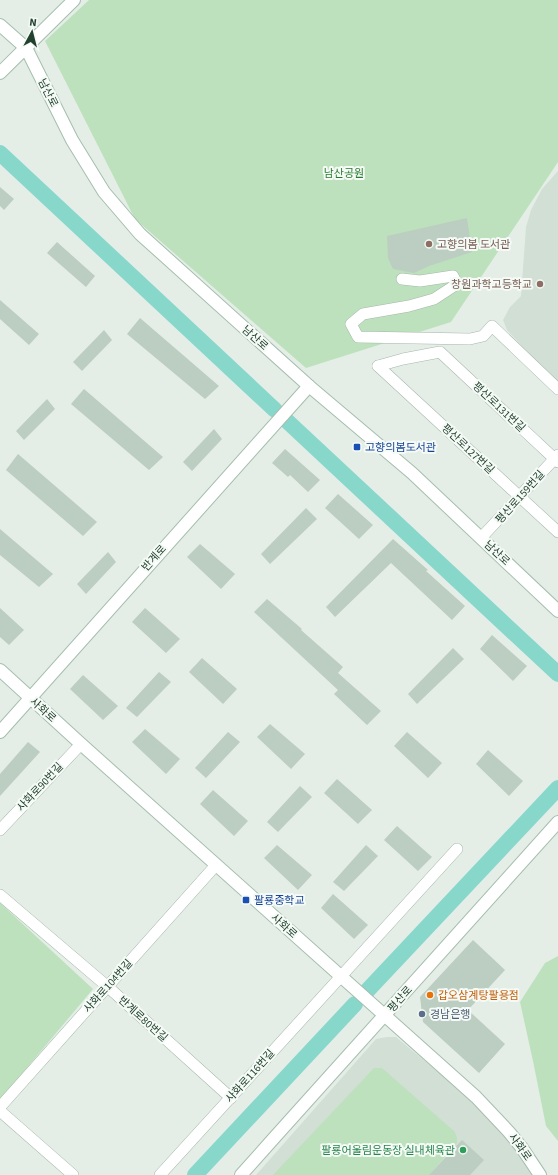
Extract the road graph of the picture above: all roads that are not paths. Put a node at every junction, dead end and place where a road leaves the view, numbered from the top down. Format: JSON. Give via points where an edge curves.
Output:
{"nodes":[{"id":1,"x":74,"y":0,"type":"edge"},
{"id":2,"x":0,"y":25,"type":"edge"},
{"id":3,"x":26,"y":48,"type":"junction"},
{"id":4,"x":0,"y":73,"type":"edge"},
{"id":5,"x":402,"y":279,"type":"dead end"},
{"id":6,"x":440,"y":352,"type":"joint"},
{"id":7,"x":308,"y":386,"type":"junction"},
{"id":8,"x":558,"y":389,"type":"edge"},
{"id":9,"x":557,"y":459,"type":"edge"},
{"id":10,"x":520,"y":497,"type":"junction"},
{"id":11,"x":558,"y":532,"type":"edge"},
{"id":12,"x":481,"y":538,"type":"junction"},
{"id":13,"x":558,"y":611,"type":"edge"},
{"id":14,"x":0,"y":670,"type":"edge"},
{"id":15,"x":30,"y":698,"type":"junction"},
{"id":16,"x":0,"y":732,"type":"edge"},
{"id":17,"x":80,"y":744,"type":"junction"},
{"id":18,"x":558,"y":822,"type":"edge"},
{"id":19,"x":0,"y":830,"type":"edge"},
{"id":20,"x":456,"y":850,"type":"dead end"},
{"id":21,"x":216,"y":865,"type":"junction"},
{"id":22,"x":0,"y":895,"type":"edge"},
{"id":23,"x":341,"y":977,"type":"junction"},
{"id":24,"x":108,"y":987,"type":"junction"},
{"id":25,"x":385,"y":1015,"type":"junction"},
{"id":26,"x":231,"y":1098,"type":"junction"},
{"id":27,"x":0,"y":1107,"type":"edge"},
{"id":28,"x":0,"y":1112,"type":"edge"},
{"id":29,"x":244,"y":1174,"type":"edge"},
{"id":30,"x":73,"y":1175,"type":"edge"},
{"id":31,"x":160,"y":1175,"type":"edge"},
{"id":32,"x":540,"y":1175,"type":"edge"}],
"edges":[{"from":1,"to":3,"type":"main road"},
{"from":2,"to":3,"type":"main road","name":"남산로"},
{"from":3,"to":4,"type":"main road"},
{"from":3,"to":7,"type":"main road","name":"남산로","via":[[72,140],[104,192],[140,234]]},
{"from":5,"to":8,"type":"street","via":[[420,281],[453,276],[457,284],[434,299],[362,314],[351,324],[358,337],[470,339],[483,336],[492,326]]},
{"from":6,"to":9,"type":"street","name":"평산로131번길"},
{"from":6,"to":10,"type":"street","name":"평산로127번길","via":[[378,366]]},
{"from":7,"to":12,"type":"main road","name":"남산로","via":[[412,473]]},
{"from":7,"to":15,"type":"main road","name":"반계로"},
{"from":9,"to":10,"type":"street","name":"평산로159번길"},
{"from":10,"to":11,"type":"street","name":"평산로127번길"},
{"from":10,"to":12,"type":"street","name":"평산로159번길"},
{"from":12,"to":13,"type":"main road","name":"남산로"},
{"from":14,"to":15,"type":"main road","name":"사화로"},
{"from":15,"to":16,"type":"main road","name":"반계로"},
{"from":15,"to":17,"type":"main road","name":"사화로"},
{"from":17,"to":19,"type":"street","name":"사화로90번길"},
{"from":17,"to":21,"type":"main road","name":"사화로"},
{"from":18,"to":25,"type":"main road","name":"평산로"},
{"from":20,"to":23,"type":"street","name":"사화로116번길"},
{"from":21,"to":23,"type":"main road","name":"사화로"},
{"from":21,"to":24,"type":"street","name":"사화로104번길"},
{"from":22,"to":24,"type":"street","name":"반계로80번길"},
{"from":23,"to":25,"type":"main road","name":"사화로"},
{"from":23,"to":26,"type":"street","name":"사화로116번길"},
{"from":24,"to":26,"type":"street","name":"반계로80번길"},
{"from":24,"to":27,"type":"street","name":"사화로104번길"},
{"from":25,"to":29,"type":"main road","name":"평산로"},
{"from":25,"to":32,"type":"main road","name":"사화로","via":[[489,1110],[510,1132]]},
{"from":26,"to":31,"type":"street","name":"사화로116번길"},
{"from":28,"to":30,"type":"street"}]}
